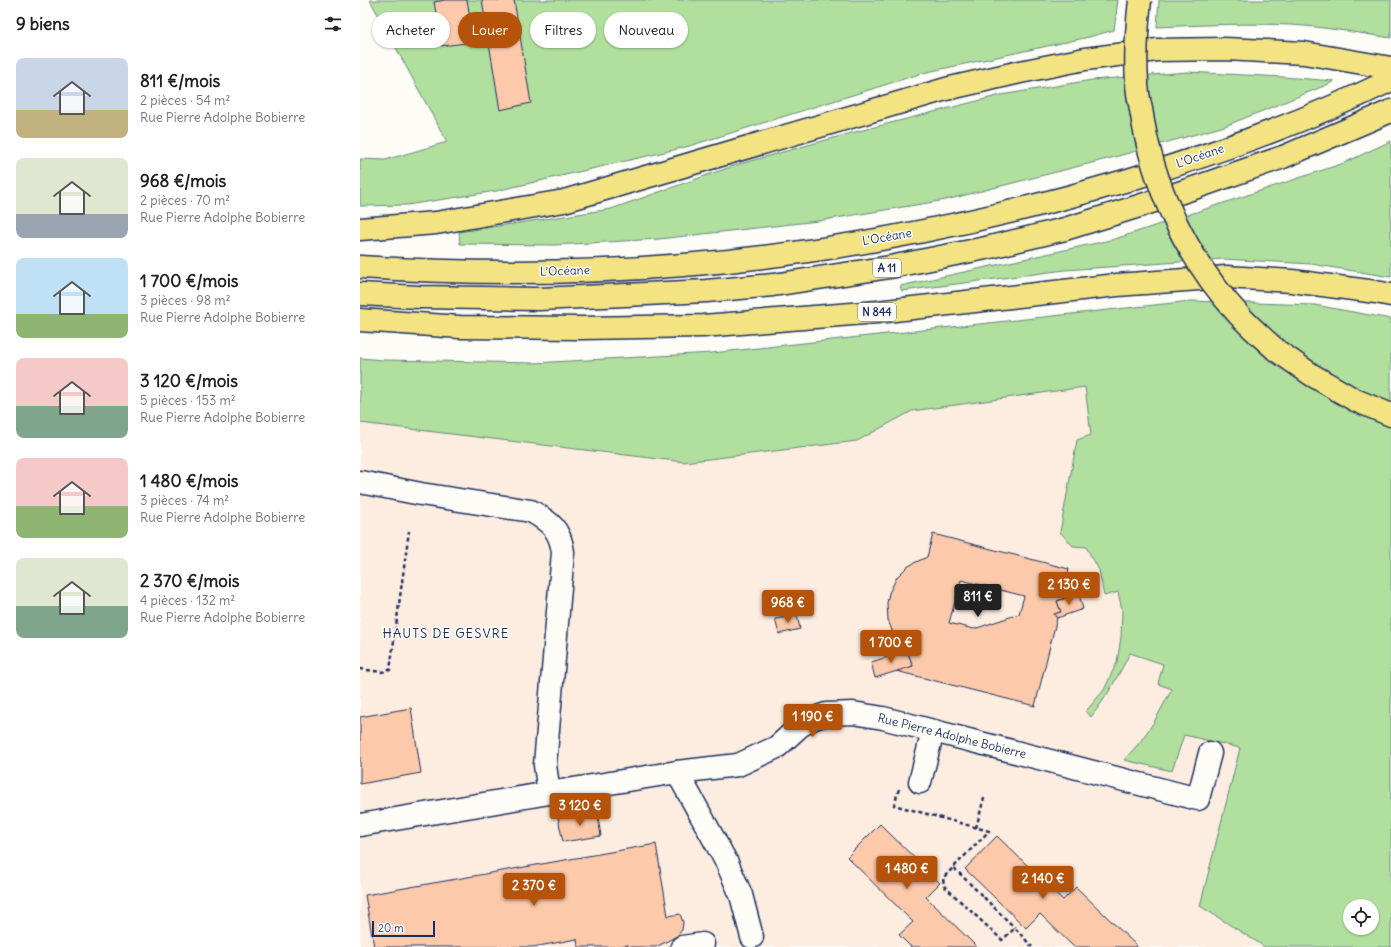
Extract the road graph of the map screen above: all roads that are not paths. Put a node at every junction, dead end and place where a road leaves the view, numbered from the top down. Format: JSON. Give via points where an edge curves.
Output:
{"nodes":[{"id":1,"x":1140,"y":0,"type":"edge"},
{"id":2,"x":1391,"y":68,"type":"edge"},
{"id":3,"x":1391,"y":80,"type":"edge"},
{"id":4,"x":1391,"y":111,"type":"edge"},
{"id":5,"x":360,"y":229,"type":"edge"},
{"id":6,"x":360,"y":267,"type":"edge"},
{"id":7,"x":360,"y":294,"type":"edge"},
{"id":8,"x":1391,"y":295,"type":"edge"},
{"id":9,"x":360,"y":320,"type":"edge"},
{"id":10,"x":1391,"y":415,"type":"edge"},
{"id":11,"x":360,"y":482,"type":"edge"},
{"id":12,"x":933,"y":731,"type":"junction"},
{"id":13,"x":1210,"y":753,"type":"dead end"},
{"id":14,"x":677,"y":772,"type":"junction"},
{"id":15,"x":910,"y":783,"type":"road end"},
{"id":16,"x":549,"y":793,"type":"junction"},
{"id":17,"x":360,"y":825,"type":"edge"},
{"id":18,"x":752,"y":937,"type":"dead end"}],
"edges":[{"from":1,"to":10,"type":"highway","bridge":true,"via":[[1136,31],[1137,83],[1144,134],[1158,183],[1179,230],[1206,274],[1238,314],[1276,350],[1312,376],[1355,400]]},
{"from":2,"to":5,"type":"highway","via":[[1304,54],[1225,49],[1157,50],[1085,60],[946,89],[564,201],[436,223]]},
{"from":3,"to":6,"type":"highway","name":"L’Océane","via":[[1283,127],[1181,164],[1010,212],[864,242],[684,265],[587,270],[507,272]]},
{"from":4,"to":7,"type":"highway","number":"A 11","via":[[1283,157],[1136,207],[986,248],[890,267],[773,285],[625,296],[538,299]]},
{"from":8,"to":9,"type":"highway","number":"N 844","via":[[1292,282],[1226,277],[1117,285],[876,312],[702,326],[460,327]]},
{"from":11,"to":16,"type":"street","via":[[531,511],[546,519],[556,529],[563,552],[545,766]]},
{"from":12,"to":13,"type":"street","name":"Rue Pierre Adolphe Bobierre","via":[[1198,799]]},
{"from":12,"to":14,"type":"street","name":"Rue Pierre Adolphe Bobierre","via":[[853,713],[826,714],[800,726],[777,746],[738,765]]},
{"from":12,"to":15,"type":"street"},
{"from":14,"to":16,"type":"street","name":"Rue Pierre Adolphe Bobierre"},
{"from":14,"to":18,"type":"street","via":[[727,863],[741,895]]},
{"from":16,"to":17,"type":"street","name":"Rue Pierre Adolphe Bobierre"}]}
